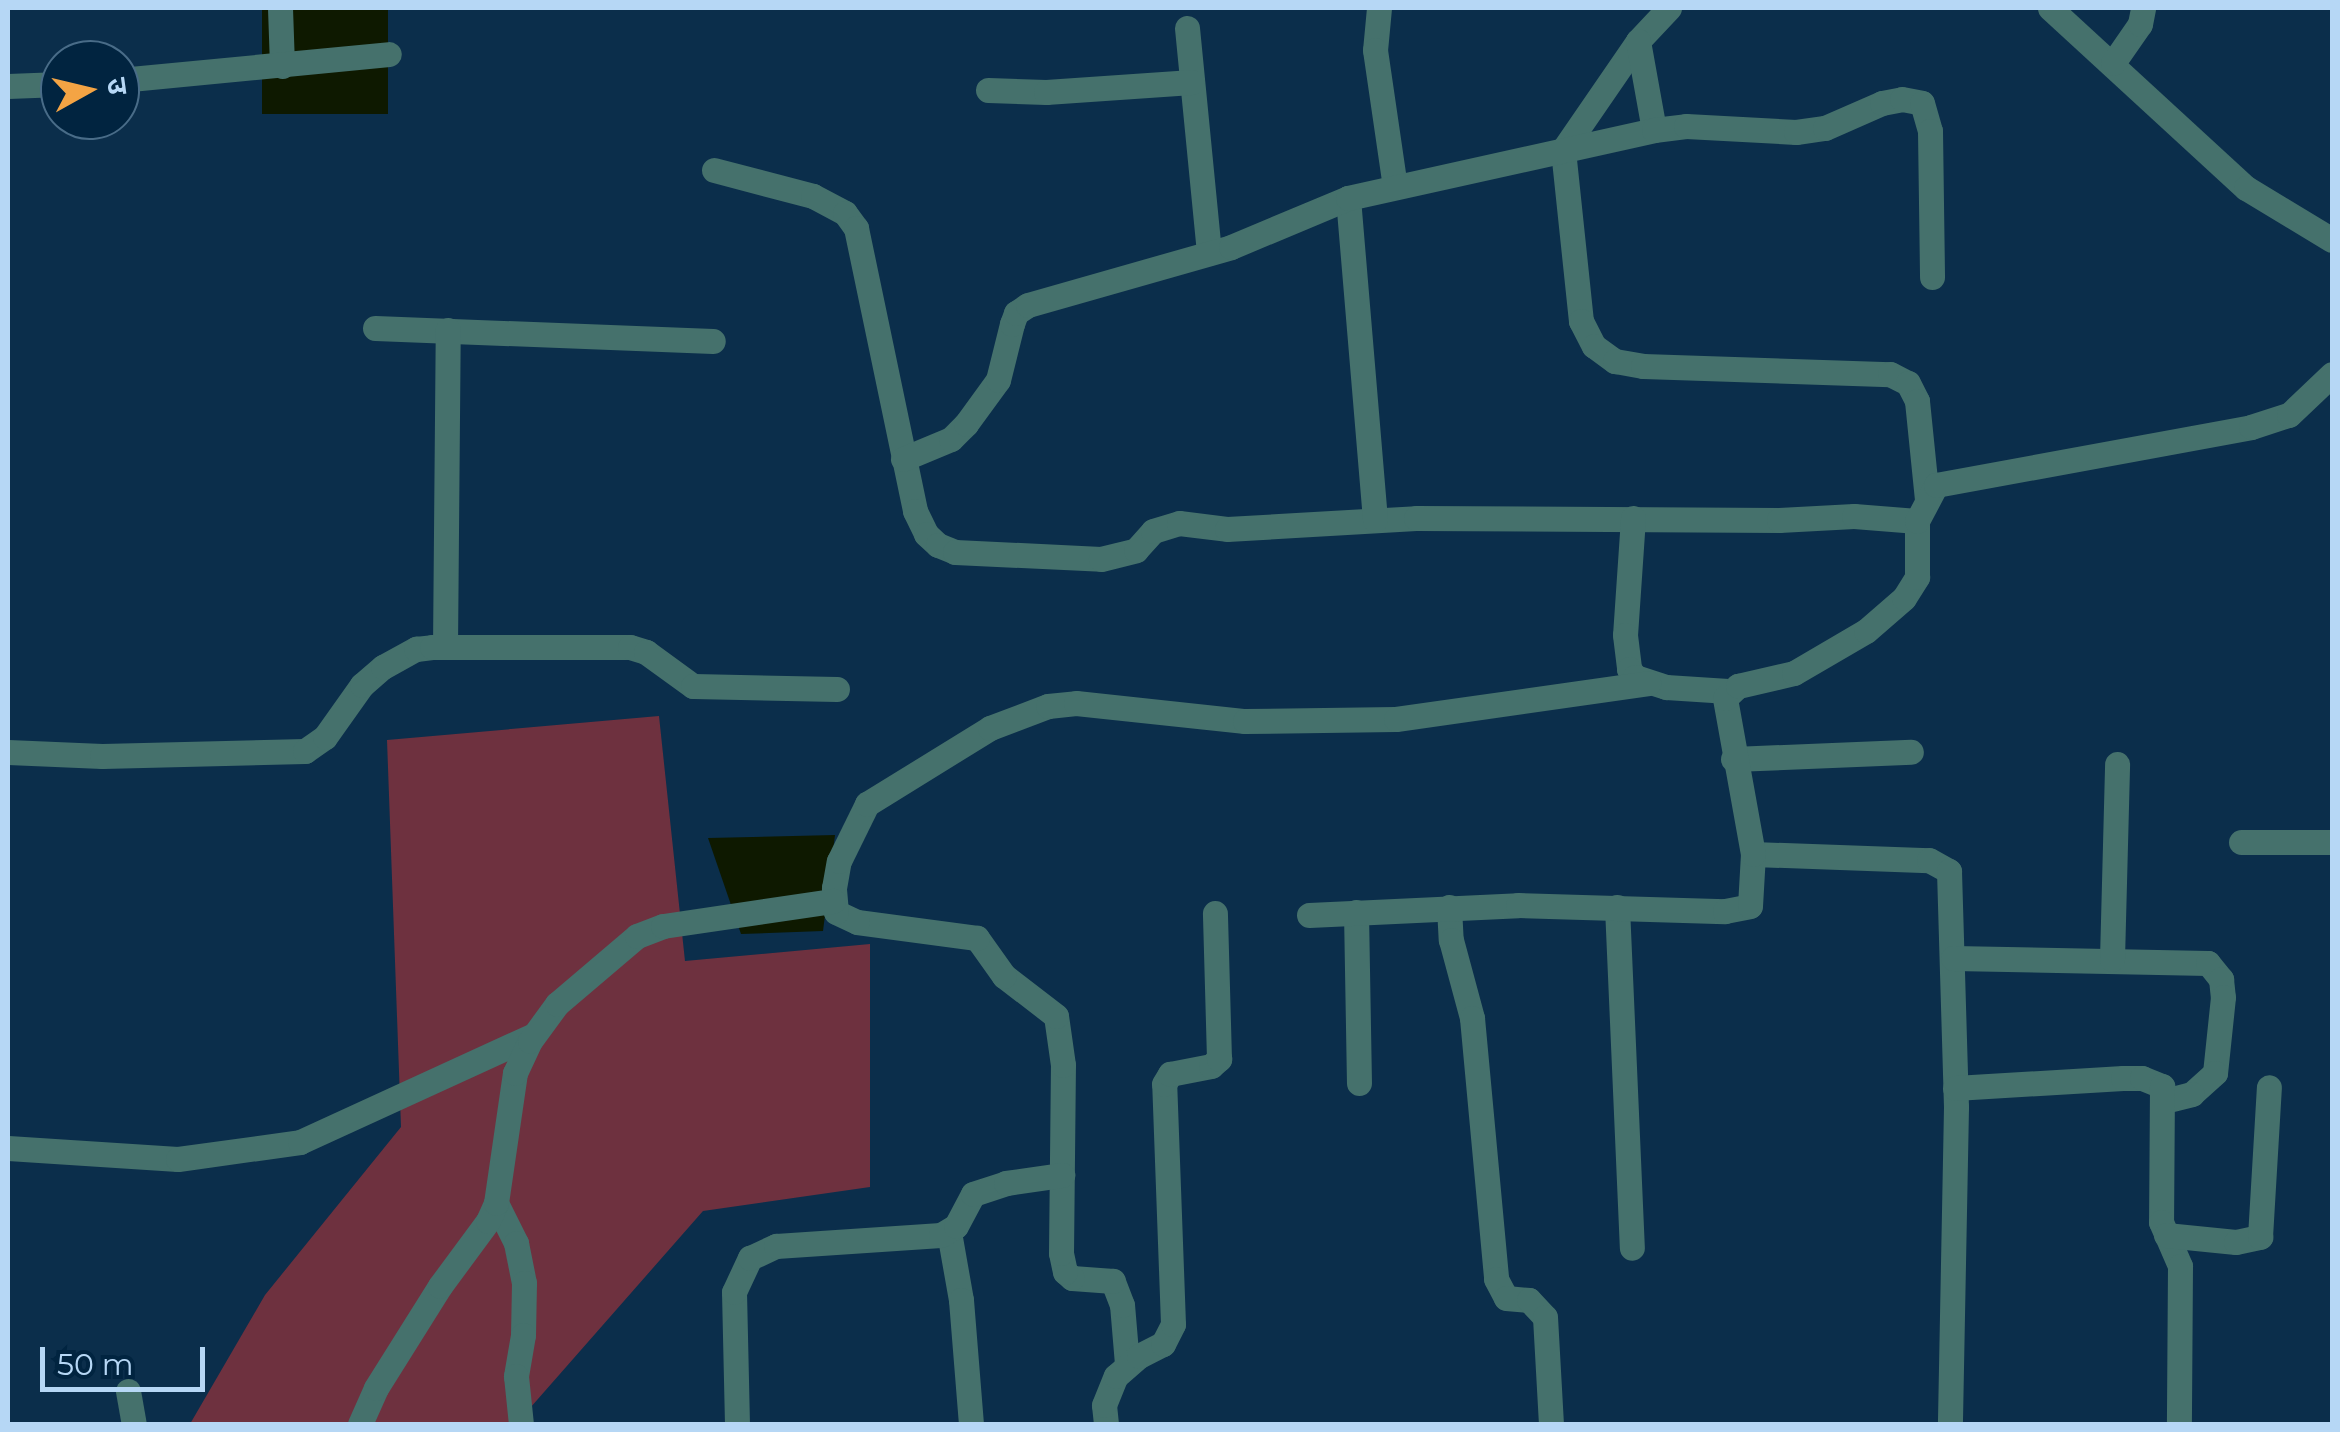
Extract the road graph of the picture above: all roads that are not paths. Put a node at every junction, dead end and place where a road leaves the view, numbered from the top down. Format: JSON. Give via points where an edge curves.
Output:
{"nodes":[{"id":1,"x":280,"y":8,"type":"edge"},
{"id":2,"x":1379,"y":8,"type":"edge"},
{"id":3,"x":1669,"y":8,"type":"edge"},
{"id":4,"x":2050,"y":8,"type":"edge"},
{"id":5,"x":2142,"y":8,"type":"edge"},
{"id":6,"x":1187,"y":28,"type":"dead end"},
{"id":7,"x":1638,"y":41,"type":"junction"},
{"id":8,"x":389,"y":54,"type":"dead end"},
{"id":9,"x":2113,"y":63,"type":"junction"},
{"id":10,"x":282,"y":66,"type":"junction"},
{"id":11,"x":140,"y":78,"type":"edge"},
{"id":12,"x":1192,"y":82,"type":"junction"},
{"id":13,"x":40,"y":85,"type":"edge"},
{"id":14,"x":8,"y":86,"type":"edge"},
{"id":15,"x":988,"y":90,"type":"dead end"},
{"id":16,"x":1654,"y":130,"type":"junction"},
{"id":17,"x":1563,"y":150,"type":"junction"},
{"id":18,"x":714,"y":170,"type":"dead end"},
{"id":19,"x":1395,"y":186,"type":"junction"},
{"id":20,"x":1348,"y":198,"type":"junction"},
{"id":21,"x":2332,"y":240,"type":"edge"},
{"id":22,"x":1209,"y":253,"type":"junction"},
{"id":23,"x":1932,"y":277,"type":"dead end"},
{"id":24,"x":374,"y":328,"type":"dead end"},
{"id":25,"x":448,"y":330,"type":"junction"},
{"id":26,"x":712,"y":341,"type":"dead end"},
{"id":27,"x":2332,"y":374,"type":"edge"},
{"id":28,"x":903,"y":459,"type":"junction"},
{"id":29,"x":1922,"y":510,"type":"junction"},
{"id":30,"x":1633,"y":518,"type":"junction"},
{"id":31,"x":1376,"y":520,"type":"junction"},
{"id":32,"x":445,"y":647,"type":"junction"},
{"id":33,"x":1648,"y":683,"type":"junction"},
{"id":34,"x":837,"y":689,"type":"dead end"},
{"id":35,"x":1728,"y":691,"type":"junction"},
{"id":36,"x":8,"y":752,"type":"edge"},
{"id":37,"x":1912,"y":752,"type":"dead end"},
{"id":38,"x":1733,"y":759,"type":"junction"},
{"id":39,"x":2117,"y":764,"type":"dead end"},
{"id":40,"x":2241,"y":842,"type":"dead end"},
{"id":41,"x":2332,"y":842,"type":"edge"},
{"id":42,"x":1753,"y":854,"type":"junction"},
{"id":43,"x":834,"y":901,"type":"junction"},
{"id":44,"x":1449,"y":907,"type":"junction"},
{"id":45,"x":1617,"y":907,"type":"junction"},
{"id":46,"x":1356,"y":912,"type":"junction"},
{"id":47,"x":1215,"y":913,"type":"dead end"},
{"id":48,"x":1309,"y":915,"type":"dead end"},
{"id":49,"x":1953,"y":958,"type":"junction"},
{"id":50,"x":2112,"y":959,"type":"junction"},
{"id":51,"x":534,"y":1034,"type":"junction"},
{"id":52,"x":1359,"y":1083,"type":"dead end"},
{"id":53,"x":2269,"y":1087,"type":"dead end"},
{"id":54,"x":1955,"y":1088,"type":"junction"},
{"id":55,"x":2164,"y":1101,"type":"junction"},
{"id":56,"x":8,"y":1148,"type":"edge"},
{"id":57,"x":1062,"y":1176,"type":"junction"},
{"id":58,"x":496,"y":1203,"type":"junction"},
{"id":59,"x":949,"y":1232,"type":"junction"},
{"id":60,"x":2166,"y":1235,"type":"junction"},
{"id":61,"x":1632,"y":1248,"type":"dead end"},
{"id":62,"x":1127,"y":1364,"type":"junction"},
{"id":63,"x":128,"y":1391,"type":"dead end"},
{"id":64,"x":134,"y":1424,"type":"edge"},
{"id":65,"x":360,"y":1424,"type":"edge"},
{"id":66,"x":522,"y":1424,"type":"edge"},
{"id":67,"x":738,"y":1424,"type":"edge"},
{"id":68,"x":971,"y":1424,"type":"edge"},
{"id":69,"x":1106,"y":1424,"type":"edge"},
{"id":70,"x":1552,"y":1424,"type":"edge"},
{"id":71,"x":1950,"y":1424,"type":"edge"},
{"id":72,"x":2179,"y":1424,"type":"edge"}],
"edges":[{"from":1,"to":10,"type":"street"},
{"from":2,"to":19,"type":"street","via":[[1375,50]]},
{"from":3,"to":7,"type":"street"},
{"from":4,"to":9,"type":"street"},
{"from":5,"to":9,"type":"street","via":[[2140,24]]},
{"from":6,"to":12,"type":"street"},
{"from":7,"to":16,"type":"street"},
{"from":7,"to":17,"type":"street"},
{"from":8,"to":10,"type":"street"},
{"from":9,"to":21,"type":"street","via":[[2246,188]]},
{"from":10,"to":11,"type":"street"},
{"from":12,"to":15,"type":"street"},
{"from":12,"to":22,"type":"street"},
{"from":13,"to":14,"type":"street"},
{"from":16,"to":17,"type":"street"},
{"from":16,"to":23,"type":"street","via":[[1796,132],[1825,128],[1882,103],[1922,103],[1930,130]]},
{"from":17,"to":19,"type":"street"},
{"from":17,"to":29,"type":"street","via":[[1581,321],[1594,346],[1615,361],[1643,366],[1890,374],[1908,383],[1916,401]]},
{"from":18,"to":28,"type":"street","via":[[813,196],[845,213],[856,228]]},
{"from":19,"to":20,"type":"street"},
{"from":20,"to":22,"type":"street"},
{"from":20,"to":31,"type":"street"},
{"from":22,"to":28,"type":"street","via":[[1045,298],[1016,313],[990,395],[951,439]]},
{"from":24,"to":25,"type":"street"},
{"from":25,"to":26,"type":"street"},
{"from":25,"to":32,"type":"street"},
{"from":27,"to":29,"type":"street","via":[[2289,415],[2180,444],[1970,476],[1936,485]]},
{"from":28,"to":31,"type":"street","via":[[926,534],[955,552],[1101,559],[1136,550],[1164,525],[1252,528]]},
{"from":29,"to":30,"type":"street"},
{"from":29,"to":35,"type":"street","via":[[1918,578],[1891,610],[1794,672]]},
{"from":30,"to":31,"type":"street"},
{"from":30,"to":33,"type":"street","via":[[1625,650],[1629,669]]},
{"from":32,"to":34,"type":"street","via":[[630,647],[693,686]]},
{"from":32,"to":36,"type":"street","via":[[416,650],[383,667],[304,752]]},
{"from":33,"to":35,"type":"street"},
{"from":33,"to":43,"type":"street","via":[[1396,720],[1245,721],[1076,703],[1021,714],[868,804],[839,861]]},
{"from":35,"to":38,"type":"street"},
{"from":37,"to":38,"type":"street"},
{"from":38,"to":42,"type":"street"},
{"from":39,"to":50,"type":"street"},
{"from":40,"to":41,"type":"street"},
{"from":42,"to":45,"type":"street","via":[[1750,906]]},
{"from":42,"to":49,"type":"street","via":[[1929,860],[1949,871]]},
{"from":43,"to":51,"type":"street","via":[[663,926],[637,936],[557,1004]]},
{"from":43,"to":57,"type":"street","via":[[842,917],[857,922],[976,938],[1011,983],[1056,1016],[1063,1065]]},
{"from":44,"to":45,"type":"street"},
{"from":44,"to":46,"type":"street"},
{"from":44,"to":70,"type":"street","via":[[1472,1018],[1496,1280],[1506,1298],[1529,1300],[1546,1317]]},
{"from":45,"to":61,"type":"street"},
{"from":46,"to":48,"type":"street"},
{"from":46,"to":52,"type":"street"},
{"from":47,"to":62,"type":"street","via":[[1218,1059],[1170,1074],[1164,1084],[1173,1324],[1163,1344]]},
{"from":49,"to":50,"type":"street"},
{"from":49,"to":54,"type":"street"},
{"from":50,"to":55,"type":"street","via":[[2208,963],[2221,979],[2215,1074],[2192,1094]]},
{"from":51,"to":56,"type":"street","via":[[300,1142],[178,1159]]},
{"from":51,"to":58,"type":"street","via":[[514,1073]]},
{"from":53,"to":60,"type":"street","via":[[2260,1237],[2236,1242]]},
{"from":54,"to":55,"type":"street","via":[[2142,1078],[2162,1086]]},
{"from":54,"to":71,"type":"street"},
{"from":55,"to":60,"type":"street","via":[[2160,1201]]},
{"from":57,"to":59,"type":"street","via":[[973,1194]]},
{"from":57,"to":62,"type":"street","via":[[1065,1272],[1113,1281]]},
{"from":58,"to":65,"type":"street","via":[[376,1388]]},
{"from":58,"to":66,"type":"street","via":[[516,1244],[524,1283],[516,1376]]},
{"from":59,"to":67,"type":"street","via":[[776,1246],[750,1258],[734,1292]]},
{"from":59,"to":68,"type":"street"},
{"from":60,"to":72,"type":"street","via":[[2180,1266]]},
{"from":62,"to":69,"type":"street","via":[[1108,1391]]},
{"from":63,"to":64,"type":"street"}]}
